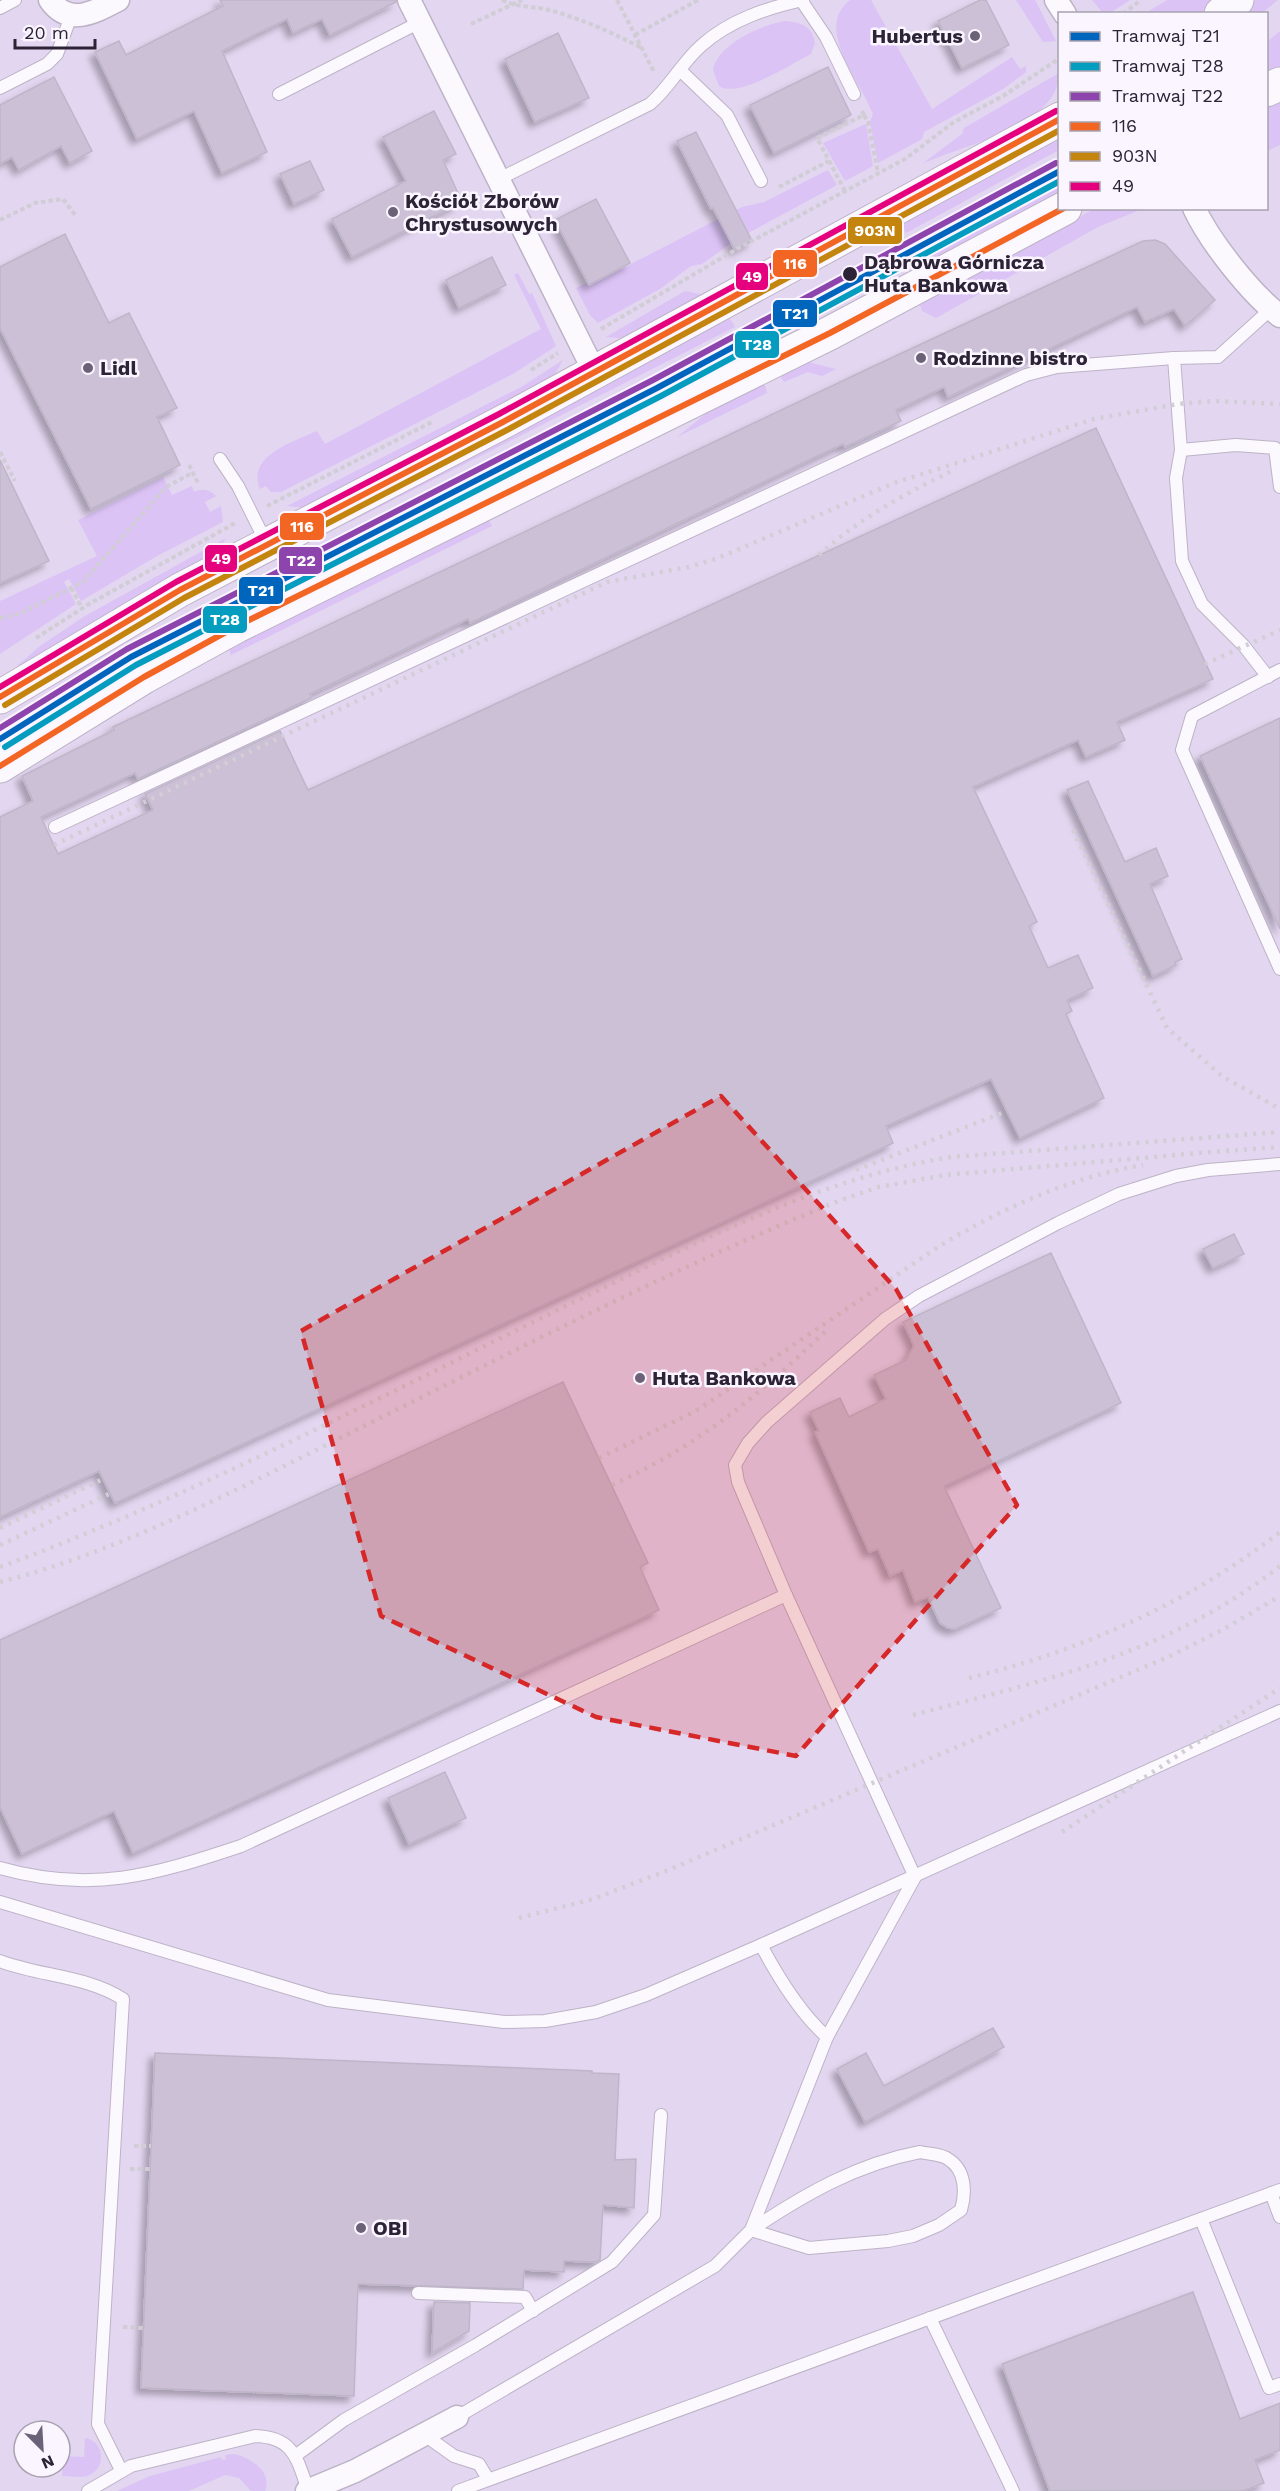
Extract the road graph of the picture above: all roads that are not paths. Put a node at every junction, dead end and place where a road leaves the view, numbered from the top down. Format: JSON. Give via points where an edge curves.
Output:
{"nodes":[{"id":1,"x":15,"y":0,"type":"edge"},
{"id":2,"x":50,"y":0,"type":"edge"},
{"id":3,"x":118,"y":0,"type":"edge"},
{"id":4,"x":409,"y":0,"type":"edge"},
{"id":5,"x":802,"y":0,"type":"edge"},
{"id":6,"x":1237,"y":0,"type":"edge"},
{"id":7,"x":0,"y":8,"type":"edge"},
{"id":8,"x":1223,"y":12,"type":"edge"},
{"id":9,"x":71,"y":16,"type":"junction"},
{"id":10,"x":420,"y":22,"type":"junction"},
{"id":11,"x":681,"y":70,"type":"junction"},
{"id":12,"x":0,"y":88,"type":"edge"},
{"id":13,"x":279,"y":94,"type":"dead end"},
{"id":14,"x":854,"y":94,"type":"road end"},
{"id":15,"x":1058,"y":120,"type":"edge"},
{"id":16,"x":499,"y":179,"type":"junction"},
{"id":17,"x":761,"y":181,"type":"road end"},
{"id":18,"x":1061,"y":210,"type":"edge"},
{"id":19,"x":1195,"y":210,"type":"edge"},
{"id":20,"x":1275,"y":313,"type":"edge"},
{"id":21,"x":1174,"y":358,"type":"junction"},
{"id":22,"x":594,"y":372,"type":"junction"},
{"id":23,"x":1277,"y":448,"type":"edge"},
{"id":24,"x":1181,"y":450,"type":"junction"},
{"id":25,"x":220,"y":459,"type":"dead end"},
{"id":26,"x":1280,"y":487,"type":"edge"},
{"id":27,"x":267,"y":544,"type":"junction"},
{"id":28,"x":1280,"y":670,"type":"edge"},
{"id":29,"x":1268,"y":677,"type":"junction"},
{"id":30,"x":6,"y":688,"type":"edge"},
{"id":31,"x":0,"y":766,"type":"edge"},
{"id":32,"x":55,"y":827,"type":"dead end"},
{"id":33,"x":1280,"y":969,"type":"edge"},
{"id":34,"x":1280,"y":1164,"type":"edge"},
{"id":35,"x":786,"y":1595,"type":"junction"},
{"id":36,"x":1280,"y":1711,"type":"edge"},
{"id":37,"x":0,"y":1868,"type":"edge"},
{"id":38,"x":915,"y":1877,"type":"junction"},
{"id":39,"x":0,"y":1902,"type":"edge"},
{"id":40,"x":761,"y":1945,"type":"junction"},
{"id":41,"x":0,"y":1961,"type":"edge"},
{"id":42,"x":827,"y":2037,"type":"junction"},
{"id":43,"x":661,"y":2115,"type":"dead end"},
{"id":44,"x":1275,"y":2191,"type":"edge"},
{"id":45,"x":1280,"y":2217,"type":"edge"},
{"id":46,"x":1201,"y":2219,"type":"junction"},
{"id":47,"x":751,"y":2230,"type":"junction"},
{"id":48,"x":418,"y":2293,"type":"dead end"},
{"id":49,"x":533,"y":2311,"type":"junction"},
{"id":50,"x":930,"y":2318,"type":"junction"},
{"id":51,"x":1280,"y":2384,"type":"edge"},
{"id":52,"x":457,"y":2417,"type":"joint"},
{"id":53,"x":426,"y":2436,"type":"junction"},
{"id":54,"x":296,"y":2456,"type":"junction"},
{"id":55,"x":121,"y":2470,"type":"junction"},
{"id":56,"x":489,"y":2479,"type":"junction"},
{"id":57,"x":88,"y":2491,"type":"edge"},
{"id":58,"x":307,"y":2491,"type":"edge"},
{"id":59,"x":458,"y":2491,"type":"edge"},
{"id":60,"x":1013,"y":2491,"type":"edge"}],
"edges":[{"from":1,"to":7,"type":"lane"},
{"from":2,"to":9,"type":"street"},
{"from":3,"to":9,"type":"street","via":[[94,12]]},
{"from":4,"to":10,"type":"street"},
{"from":5,"to":11,"type":"lane","via":[[760,10],[703,44]]},
{"from":5,"to":14,"type":"lane","via":[[826,37]]},
{"from":6,"to":8,"type":"main road"},
{"from":9,"to":12,"type":"lane","via":[[57,54],[47,64]]},
{"from":10,"to":13,"type":"lane"},
{"from":10,"to":16,"type":"street"},
{"from":11,"to":16,"type":"lane","via":[[650,104]]},
{"from":11,"to":17,"type":"lane","via":[[727,115]]},
{"from":15,"to":22,"type":"main road"},
{"from":16,"to":22,"type":"street"},
{"from":18,"to":31,"type":"main road","via":[[822,338],[204,643]]},
{"from":19,"to":20,"type":"street","via":[[1211,239]]},
{"from":20,"to":21,"type":"lane","via":[[1218,357]]},
{"from":21,"to":24,"type":"lane"},
{"from":21,"to":32,"type":"lane","via":[[1078,364],[1026,375]]},
{"from":22,"to":27,"type":"main road"},
{"from":23,"to":24,"type":"lane","via":[[1236,445]]},
{"from":23,"to":26,"type":"lane"},
{"from":24,"to":29,"type":"lane","via":[[1176,478],[1182,561],[1202,604]]},
{"from":25,"to":27,"type":"lane"},
{"from":27,"to":30,"type":"main road"},
{"from":28,"to":29,"type":"lane"},
{"from":29,"to":33,"type":"lane","via":[[1192,716],[1182,750]]},
{"from":34,"to":35,"type":"lane","via":[[1197,1172],[1119,1194],[919,1296],[873,1329],[767,1422],[748,1443],[735,1466],[738,1482]]},
{"from":35,"to":37,"type":"lane","via":[[241,1846],[176,1868],[100,1882],[37,1878]]},
{"from":35,"to":38,"type":"lane"},
{"from":36,"to":38,"type":"lane"},
{"from":38,"to":40,"type":"lane"},
{"from":38,"to":42,"type":"lane"},
{"from":39,"to":40,"type":"lane","via":[[328,2000],[504,2022],[545,2021],[596,2012],[646,1995]]},
{"from":40,"to":42,"type":"lane","via":[[809,2021]]},
{"from":41,"to":55,"type":"lane","via":[[108,1989],[123,1999],[98,2424]]},
{"from":42,"to":47,"type":"lane"},
{"from":43,"to":49,"type":"lane","via":[[654,2215],[612,2262]]},
{"from":44,"to":45,"type":"lane"},
{"from":44,"to":46,"type":"lane"},
{"from":46,"to":50,"type":"lane"},
{"from":46,"to":51,"type":"lane","via":[[1269,2388]]},
{"from":47,"to":47,"type":"lane","via":[[809,2248],[888,2241],[939,2225],[962,2210],[966,2192],[960,2174],[948,2158],[920,2152],[885,2159],[830,2182]]},
{"from":47,"to":52,"type":"lane","via":[[715,2266]]},
{"from":48,"to":49,"type":"lane","via":[[525,2297]]},
{"from":49,"to":54,"type":"lane","via":[[344,2420]]},
{"from":50,"to":56,"type":"lane"},
{"from":50,"to":60,"type":"lane"},
{"from":52,"to":53,"type":"street"},
{"from":53,"to":56,"type":"lane","via":[[454,2456],[479,2464]]},
{"from":53,"to":58,"type":"street"},
{"from":54,"to":55,"type":"lane","via":[[278,2440],[255,2436]]},
{"from":54,"to":58,"type":"lane"},
{"from":55,"to":57,"type":"lane"},
{"from":56,"to":59,"type":"lane"}]}
